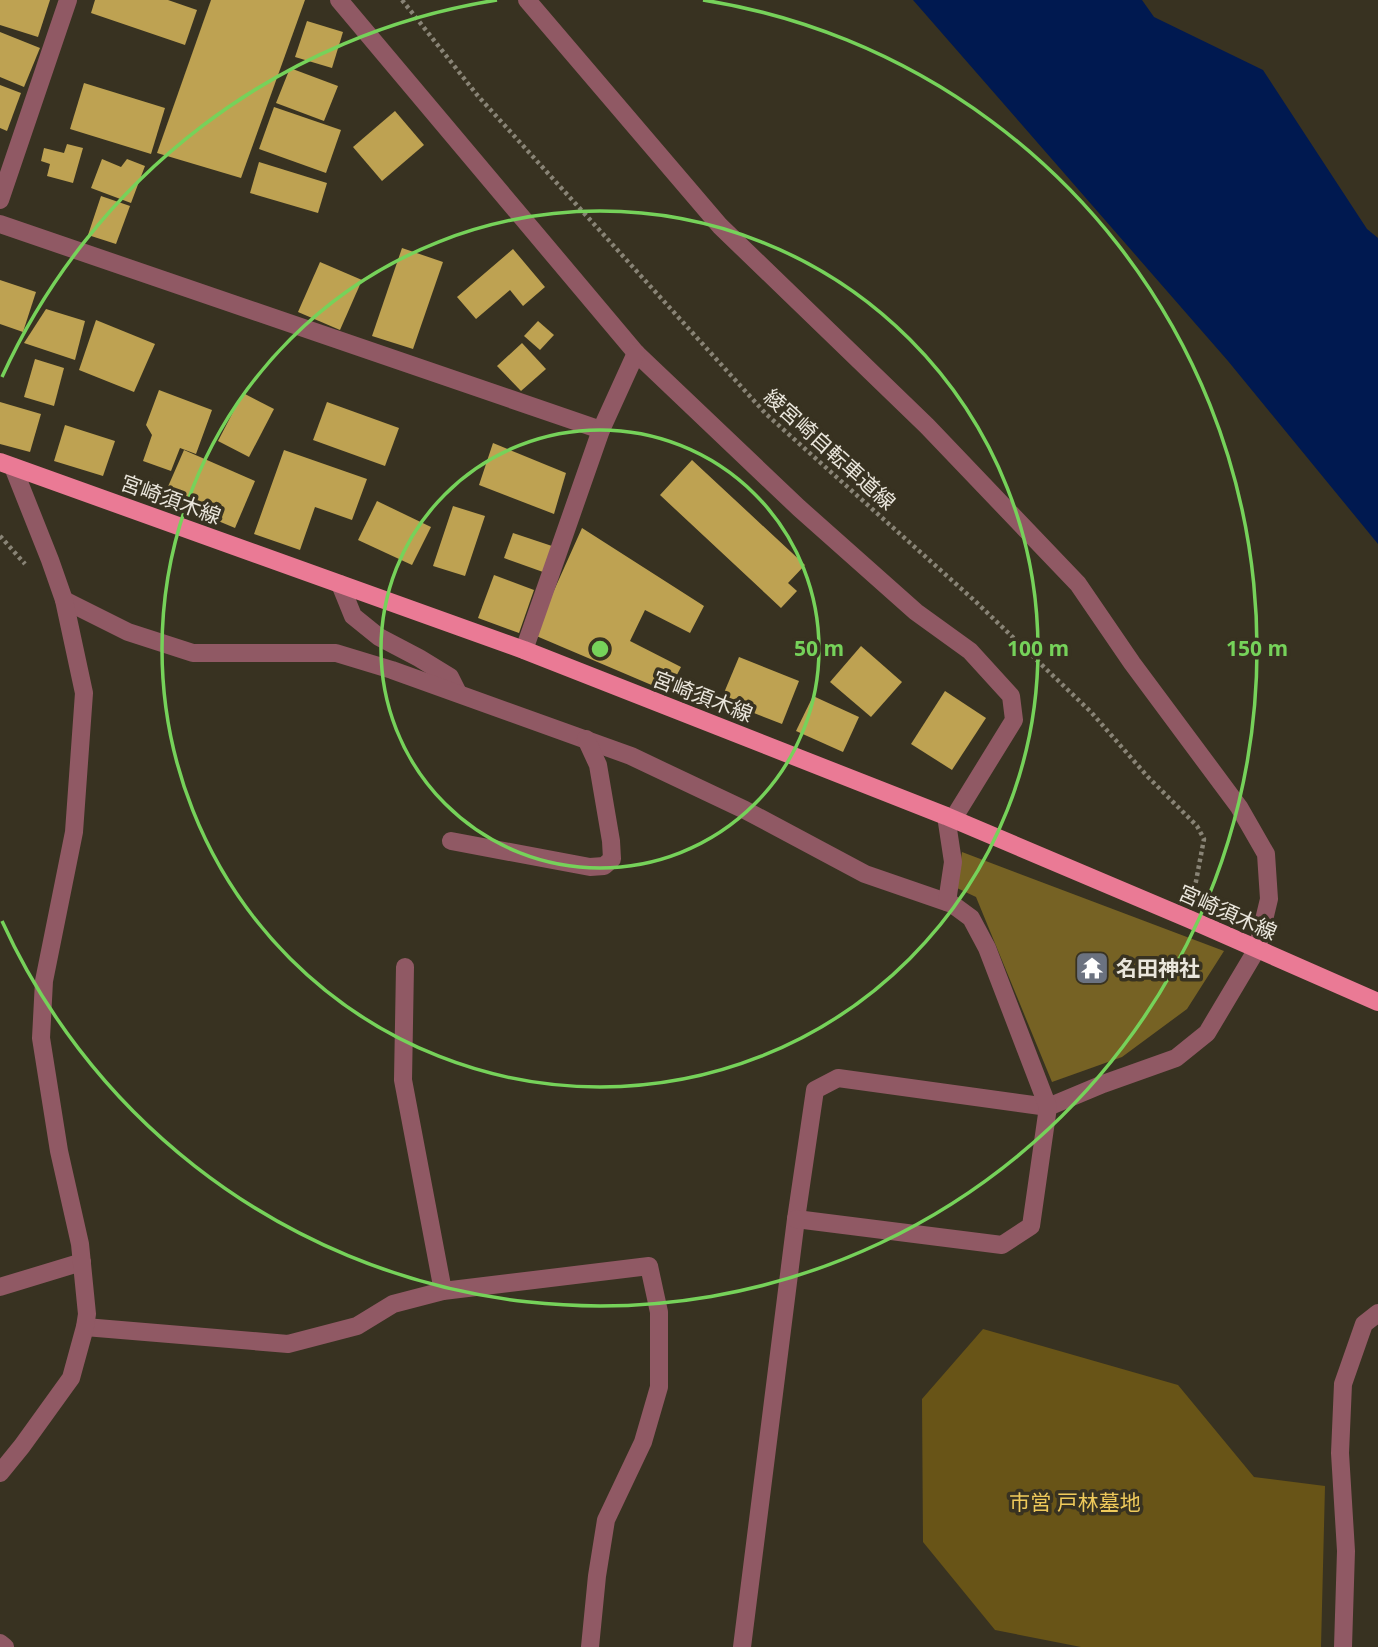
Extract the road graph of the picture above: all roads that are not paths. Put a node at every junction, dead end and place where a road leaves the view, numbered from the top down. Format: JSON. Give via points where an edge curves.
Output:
{"nodes":[{"id":1,"x":68,"y":0,"type":"edge"},
{"id":2,"x":339,"y":0,"type":"edge"},
{"id":3,"x":527,"y":0,"type":"edge"},
{"id":4,"x":8,"y":151,"type":"edge"},
{"id":5,"x":0,"y":200,"type":"edge"},
{"id":6,"x":0,"y":224,"type":"edge"},
{"id":7,"x":636,"y":353,"type":"junction"},
{"id":8,"x":601,"y":430,"type":"junction"},
{"id":9,"x":6,"y":464,"type":"edge"},
{"id":10,"x":340,"y":584,"type":"junction"},
{"id":11,"x":64,"y":600,"type":"junction"},
{"id":12,"x":524,"y":650,"type":"junction"},
{"id":13,"x":458,"y":693,"type":"junction"},
{"id":14,"x":586,"y":739,"type":"junction"},
{"id":15,"x":949,"y":817,"type":"junction"},
{"id":16,"x":451,"y":841,"type":"dead end"},
{"id":17,"x":947,"y":902,"type":"junction"},
{"id":18,"x":1256,"y":950,"type":"junction"},
{"id":19,"x":405,"y":967,"type":"dead end"},
{"id":20,"x":1378,"y":1002,"type":"edge"},
{"id":21,"x":1048,"y":1107,"type":"junction"},
{"id":22,"x":796,"y":1219,"type":"junction"},
{"id":23,"x":82,"y":1262,"type":"junction"},
{"id":24,"x":0,"y":1287,"type":"edge"},
{"id":25,"x":443,"y":1291,"type":"junction"},
{"id":26,"x":1378,"y":1313,"type":"edge"},
{"id":27,"x":85,"y":1327,"type":"junction"},
{"id":28,"x":0,"y":1474,"type":"edge"},
{"id":29,"x":0,"y":1643,"type":"edge"},
{"id":30,"x":5,"y":1647,"type":"edge"},
{"id":31,"x":590,"y":1647,"type":"edge"},
{"id":32,"x":741,"y":1647,"type":"edge"},
{"id":33,"x":1343,"y":1647,"type":"edge"}],
"edges":[{"from":1,"to":4,"type":"street"},
{"from":2,"to":7,"type":"street"},
{"from":3,"to":18,"type":"street","via":[[720,226],[927,426],[1078,584],[1239,807],[1266,854],[1269,900]]},
{"from":4,"to":5,"type":"street"},
{"from":6,"to":8,"type":"street"},
{"from":7,"to":8,"type":"street"},
{"from":7,"to":15,"type":"street","via":[[799,508],[916,612],[970,651],[1011,696],[1014,720]]},
{"from":8,"to":12,"type":"street"},
{"from":9,"to":10,"type":"main road","name":"宮崎須木線"},
{"from":9,"to":11,"type":"street"},
{"from":10,"to":12,"type":"main road","name":"宮崎須木線"},
{"from":10,"to":13,"type":"street","via":[[353,615],[379,638],[450,677]]},
{"from":11,"to":13,"type":"street","via":[[128,632],[193,653],[336,653]]},
{"from":11,"to":23,"type":"street","via":[[84,693],[74,832],[44,981],[41,1038]]},
{"from":12,"to":15,"type":"main road","name":"宮崎須木線"},
{"from":13,"to":14,"type":"street"},
{"from":14,"to":16,"type":"street","via":[[598,765],[611,841],[612,859],[604,866]]},
{"from":14,"to":17,"type":"street","via":[[745,810],[865,874]]},
{"from":15,"to":17,"type":"street","via":[[953,862]]},
{"from":15,"to":18,"type":"main road","name":"宮崎須木線"},
{"from":17,"to":21,"type":"street","via":[[971,918],[986,948]]},
{"from":18,"to":20,"type":"main road","name":"宮崎須木線"},
{"from":18,"to":21,"type":"street","via":[[1207,1033],[1176,1058]]},
{"from":19,"to":25,"type":"street","via":[[403,1080]]},
{"from":21,"to":22,"type":"street","via":[[1031,1226],[1002,1245]]},
{"from":21,"to":22,"type":"street","via":[[838,1078],[815,1090]]},
{"from":22,"to":32,"type":"street"},
{"from":23,"to":24,"type":"street"},
{"from":23,"to":27,"type":"street"},
{"from":25,"to":27,"type":"street","via":[[393,1304],[357,1326],[288,1344]]},
{"from":25,"to":31,"type":"street","via":[[649,1266],[659,1312],[659,1387],[643,1442],[606,1520]]},
{"from":26,"to":33,"type":"street","via":[[1364,1324],[1343,1384]]},
{"from":27,"to":28,"type":"street","via":[[71,1378]]},
{"from":29,"to":30,"type":"street"}]}
